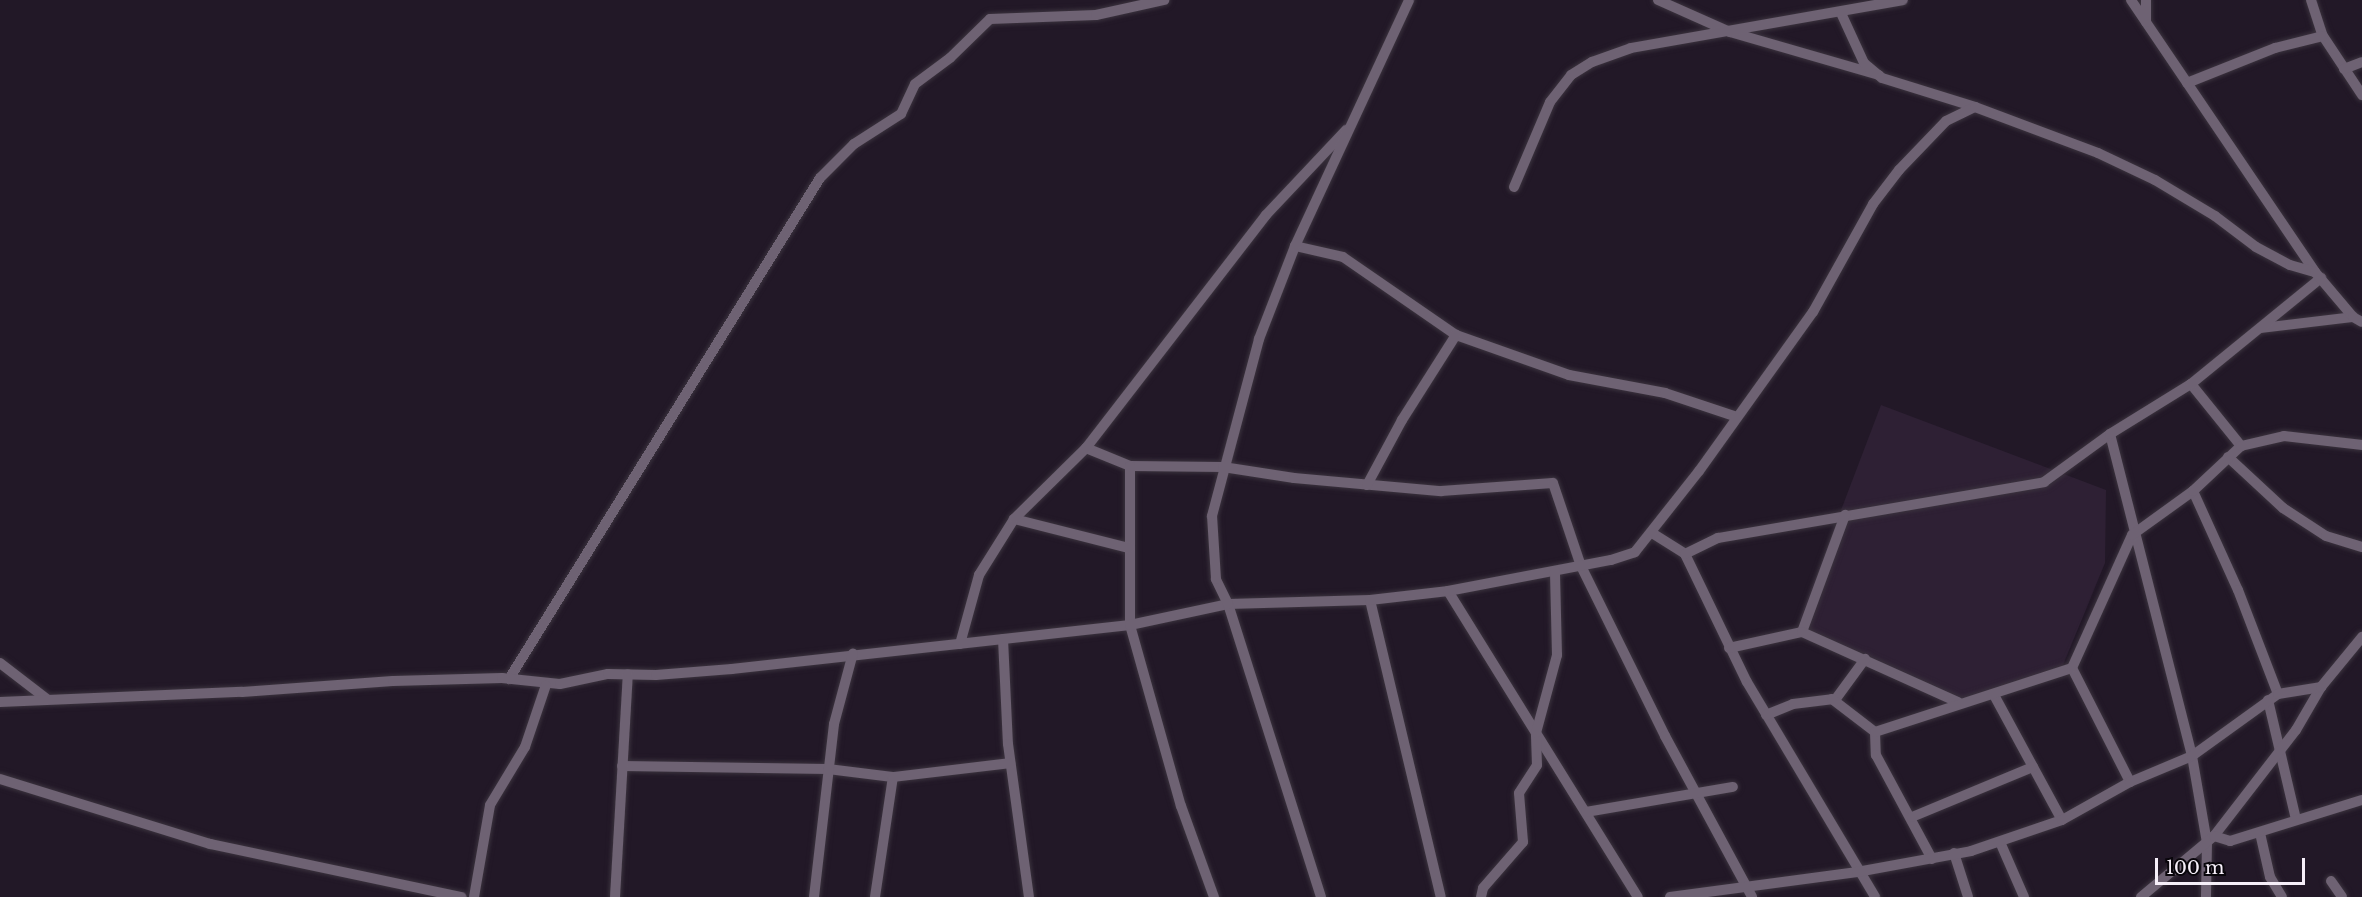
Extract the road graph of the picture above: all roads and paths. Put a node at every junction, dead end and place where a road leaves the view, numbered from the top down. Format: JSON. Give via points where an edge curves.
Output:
{"nodes":[{"id":1,"x":1164,"y":0,"type":"edge"},
{"id":2,"x":1409,"y":0,"type":"edge"},
{"id":3,"x":1658,"y":0,"type":"edge"},
{"id":4,"x":1902,"y":0,"type":"edge"},
{"id":5,"x":2131,"y":0,"type":"edge"},
{"id":6,"x":2146,"y":0,"type":"edge"},
{"id":7,"x":2311,"y":0,"type":"edge"},
{"id":8,"x":1842,"y":13,"type":"junction"},
{"id":9,"x":2146,"y":22,"type":"junction"},
{"id":10,"x":1730,"y":32,"type":"junction"},
{"id":11,"x":2323,"y":36,"type":"junction"},
{"id":12,"x":2362,"y":62,"type":"edge"},
{"id":13,"x":2344,"y":69,"type":"junction"},
{"id":14,"x":1879,"y":75,"type":"junction"},
{"id":15,"x":2187,"y":83,"type":"junction"},
{"id":16,"x":2362,"y":95,"type":"edge"},
{"id":17,"x":1975,"y":107,"type":"junction"},
{"id":18,"x":1355,"y":120,"type":"junction"},
{"id":19,"x":1514,"y":187,"type":"dead end"},
{"id":20,"x":1296,"y":246,"type":"junction"},
{"id":21,"x":2318,"y":275,"type":"junction"},
{"id":22,"x":2358,"y":320,"type":"edge"},
{"id":23,"x":2261,"y":328,"type":"junction"},
{"id":24,"x":1456,"y":335,"type":"junction"},
{"id":25,"x":2191,"y":384,"type":"junction"},
{"id":26,"x":1737,"y":417,"type":"junction"},
{"id":27,"x":2109,"y":434,"type":"junction"},
{"id":28,"x":2362,"y":445,"type":"edge"},
{"id":29,"x":2241,"y":446,"type":"junction"},
{"id":30,"x":1086,"y":448,"type":"junction"},
{"id":31,"x":2228,"y":457,"type":"junction"},
{"id":32,"x":1130,"y":466,"type":"junction"},
{"id":33,"x":1223,"y":466,"type":"junction"},
{"id":34,"x":1367,"y":484,"type":"junction"},
{"id":35,"x":2193,"y":491,"type":"junction"},
{"id":36,"x":1845,"y":515,"type":"junction"},
{"id":37,"x":1014,"y":519,"type":"junction"},
{"id":38,"x":1652,"y":533,"type":"junction"},
{"id":39,"x":2132,"y":536,"type":"junction"},
{"id":40,"x":2362,"y":547,"type":"edge"},
{"id":41,"x":1129,"y":548,"type":"junction"},
{"id":42,"x":1685,"y":554,"type":"junction"},
{"id":43,"x":1581,"y":566,"type":"junction"},
{"id":44,"x":1555,"y":571,"type":"junction"},
{"id":45,"x":1448,"y":591,"type":"junction"},
{"id":46,"x":1370,"y":600,"type":"junction"},
{"id":47,"x":1228,"y":603,"type":"junction"},
{"id":48,"x":1130,"y":625,"type":"junction"},
{"id":49,"x":1802,"y":632,"type":"junction"},
{"id":50,"x":2362,"y":637,"type":"edge"},
{"id":51,"x":1003,"y":639,"type":"junction"},
{"id":52,"x":960,"y":644,"type":"junction"},
{"id":53,"x":1729,"y":648,"type":"junction"},
{"id":54,"x":853,"y":653,"type":"junction"},
{"id":55,"x":1865,"y":659,"type":"junction"},
{"id":56,"x":0,"y":663,"type":"edge"},
{"id":57,"x":2072,"y":668,"type":"junction"},
{"id":58,"x":628,"y":674,"type":"junction"},
{"id":59,"x":509,"y":679,"type":"junction"},
{"id":60,"x":546,"y":685,"type":"junction"},
{"id":61,"x":2321,"y":687,"type":"junction"},
{"id":62,"x":2278,"y":694,"type":"junction"},
{"id":63,"x":1994,"y":695,"type":"junction"},
{"id":64,"x":47,"y":699,"type":"junction"},
{"id":65,"x":1835,"y":700,"type":"junction"},
{"id":66,"x":2268,"y":700,"type":"junction"},
{"id":67,"x":0,"y":702,"type":"edge"},
{"id":68,"x":1958,"y":702,"type":"junction"},
{"id":69,"x":1766,"y":715,"type":"junction"},
{"id":70,"x":1875,"y":732,"type":"junction"},
{"id":71,"x":1536,"y":733,"type":"junction"},
{"id":72,"x":2282,"y":747,"type":"junction"},
{"id":73,"x":2192,"y":756,"type":"junction"},
{"id":74,"x":1010,"y":763,"type":"junction"},
{"id":75,"x":622,"y":766,"type":"junction"},
{"id":76,"x":2033,"y":767,"type":"junction"},
{"id":77,"x":828,"y":769,"type":"junction"},
{"id":78,"x":892,"y":777,"type":"junction"},
{"id":79,"x":0,"y":779,"type":"edge"},
{"id":80,"x":2130,"y":782,"type":"junction"},
{"id":81,"x":1733,"y":787,"type":"dead end"},
{"id":82,"x":1696,"y":794,"type":"junction"},
{"id":83,"x":2362,"y":800,"type":"edge"},
{"id":84,"x":1586,"y":812,"type":"junction"},
{"id":85,"x":1912,"y":817,"type":"junction"},
{"id":86,"x":2296,"y":819,"type":"junction"},
{"id":87,"x":2062,"y":820,"type":"junction"},
{"id":88,"x":2260,"y":833,"type":"junction"},
{"id":89,"x":2210,"y":839,"type":"junction"},
{"id":90,"x":2000,"y":842,"type":"junction"},
{"id":91,"x":1954,"y":854,"type":"junction"},
{"id":92,"x":1932,"y":859,"type":"junction"},
{"id":93,"x":1857,"y":872,"type":"junction"},
{"id":94,"x":2331,"y":880,"type":"dead end"},
{"id":95,"x":1745,"y":886,"type":"junction"},
{"id":96,"x":461,"y":897,"type":"edge"},
{"id":97,"x":474,"y":897,"type":"edge"},
{"id":98,"x":615,"y":897,"type":"edge"},
{"id":99,"x":814,"y":897,"type":"edge"},
{"id":100,"x":875,"y":897,"type":"edge"},
{"id":101,"x":1029,"y":897,"type":"edge"},
{"id":102,"x":1214,"y":897,"type":"edge"},
{"id":103,"x":1321,"y":897,"type":"edge"},
{"id":104,"x":1441,"y":897,"type":"edge"},
{"id":105,"x":1481,"y":897,"type":"edge"},
{"id":106,"x":1638,"y":897,"type":"edge"},
{"id":107,"x":1670,"y":897,"type":"edge"},
{"id":108,"x":1752,"y":897,"type":"edge"},
{"id":109,"x":1875,"y":897,"type":"edge"},
{"id":110,"x":1968,"y":897,"type":"edge"},
{"id":111,"x":2024,"y":897,"type":"edge"},
{"id":112,"x":2141,"y":897,"type":"edge"},
{"id":113,"x":2206,"y":897,"type":"edge"},
{"id":114,"x":2282,"y":897,"type":"edge"},
{"id":115,"x":2342,"y":897,"type":"edge"}],
"edges":[{"from":1,"to":59,"type":"street","via":[[1096,15],[990,18],[950,58],[915,84],[901,114],[854,144],[820,178]]},
{"from":2,"to":18,"type":"street"},
{"from":3,"to":10,"type":"street"},
{"from":4,"to":8,"type":"street"},
{"from":5,"to":9,"type":"street"},
{"from":6,"to":9,"type":"street"},
{"from":7,"to":11,"type":"street"},
{"from":8,"to":10,"type":"street"},
{"from":8,"to":14,"type":"street","via":[[1864,63]]},
{"from":9,"to":15,"type":"street"},
{"from":10,"to":14,"type":"street"},
{"from":10,"to":19,"type":"street","via":[[1631,48],[1592,62],[1571,75],[1550,102]]},
{"from":11,"to":13,"type":"street"},
{"from":11,"to":15,"type":"street","via":[[2275,48]]},
{"from":12,"to":13,"type":"street"},
{"from":13,"to":16,"type":"street"},
{"from":14,"to":17,"type":"street"},
{"from":15,"to":21,"type":"street"},
{"from":17,"to":21,"type":"street","via":[[2097,153],[2155,180],[2215,216],[2256,247]]},
{"from":17,"to":26,"type":"street","via":[[1946,122],[1899,170],[1873,204],[1813,312]]},
{"from":18,"to":20,"type":"street"},
{"from":18,"to":30,"type":"street","via":[[1266,215]]},
{"from":20,"to":24,"type":"street","via":[[1343,257]]},
{"from":20,"to":33,"type":"street","via":[[1259,339]]},
{"from":21,"to":22,"type":"street"},
{"from":21,"to":23,"type":"street"},
{"from":22,"to":23,"type":"street"},
{"from":23,"to":25,"type":"street"},
{"from":24,"to":26,"type":"street","via":[[1569,375],[1665,393]]},
{"from":24,"to":34,"type":"street"},
{"from":25,"to":27,"type":"street"},
{"from":25,"to":29,"type":"street"},
{"from":26,"to":38,"type":"street"},
{"from":27,"to":36,"type":"street","via":[[2044,482]]},
{"from":27,"to":39,"type":"street"},
{"from":28,"to":29,"type":"street","via":[[2284,436]]},
{"from":29,"to":31,"type":"street"},
{"from":30,"to":32,"type":"street"},
{"from":30,"to":37,"type":"street"},
{"from":31,"to":35,"type":"street"},
{"from":31,"to":40,"type":"street","via":[[2283,508],[2326,536]]},
{"from":32,"to":33,"type":"street"},
{"from":32,"to":41,"type":"street"},
{"from":33,"to":34,"type":"street"},
{"from":33,"to":47,"type":"street","via":[[1212,516],[1216,579]]},
{"from":34,"to":43,"type":"street","via":[[1441,491],[1553,483]]},
{"from":35,"to":39,"type":"street"},
{"from":35,"to":62,"type":"street","via":[[2238,590]]},
{"from":36,"to":42,"type":"street","via":[[1718,538]]},
{"from":36,"to":49,"type":"street"},
{"from":37,"to":41,"type":"street"},
{"from":37,"to":52,"type":"street","via":[[979,575]]},
{"from":38,"to":42,"type":"street"},
{"from":38,"to":43,"type":"street","via":[[1635,552]]},
{"from":39,"to":57,"type":"street"},
{"from":39,"to":73,"type":"street","via":[[2166,643]]},
{"from":41,"to":48,"type":"street"},
{"from":42,"to":53,"type":"street"},
{"from":43,"to":44,"type":"street"},
{"from":43,"to":82,"type":"street"},
{"from":44,"to":45,"type":"street"},
{"from":44,"to":71,"type":"street","via":[[1557,655]]},
{"from":45,"to":46,"type":"street"},
{"from":45,"to":71,"type":"street"},
{"from":46,"to":47,"type":"street"},
{"from":46,"to":104,"type":"street"},
{"from":47,"to":48,"type":"street"},
{"from":47,"to":103,"type":"street"},
{"from":48,"to":51,"type":"street"},
{"from":48,"to":102,"type":"street","via":[[1181,806]]},
{"from":49,"to":53,"type":"street"},
{"from":49,"to":55,"type":"street"},
{"from":50,"to":61,"type":"street"},
{"from":51,"to":52,"type":"street"},
{"from":51,"to":74,"type":"street"},
{"from":52,"to":54,"type":"street"},
{"from":53,"to":69,"type":"street"},
{"from":54,"to":58,"type":"street","via":[[667,675]]},
{"from":54,"to":77,"type":"street","via":[[834,723]]},
{"from":55,"to":65,"type":"street"},
{"from":55,"to":68,"type":"street"},
{"from":56,"to":64,"type":"street"},
{"from":57,"to":63,"type":"street"},
{"from":57,"to":80,"type":"street"},
{"from":58,"to":60,"type":"street"},
{"from":58,"to":75,"type":"street"},
{"from":59,"to":60,"type":"street"},
{"from":59,"to":64,"type":"street","via":[[393,681],[242,692]]},
{"from":60,"to":97,"type":"street","via":[[525,747],[490,805]]},
{"from":61,"to":62,"type":"street"},
{"from":61,"to":72,"type":"street"},
{"from":62,"to":66,"type":"street"},
{"from":63,"to":68,"type":"street"},
{"from":63,"to":76,"type":"street"},
{"from":64,"to":67,"type":"street"},
{"from":65,"to":69,"type":"street","via":[[1793,704]]},
{"from":65,"to":70,"type":"street"},
{"from":66,"to":72,"type":"street"},
{"from":66,"to":73,"type":"street"},
{"from":68,"to":70,"type":"street"},
{"from":69,"to":93,"type":"street"},
{"from":70,"to":85,"type":"street","via":[[1876,755]]},
{"from":71,"to":84,"type":"street"},
{"from":71,"to":105,"type":"street","via":[[1537,765],[1519,793],[1523,842],[1483,888]]},
{"from":72,"to":86,"type":"street"},
{"from":72,"to":89,"type":"street"},
{"from":73,"to":80,"type":"street"},
{"from":73,"to":89,"type":"street"},
{"from":74,"to":78,"type":"street"},
{"from":74,"to":101,"type":"street"},
{"from":75,"to":77,"type":"street"},
{"from":75,"to":98,"type":"street"},
{"from":76,"to":85,"type":"street"},
{"from":76,"to":87,"type":"street"},
{"from":77,"to":78,"type":"street"},
{"from":77,"to":99,"type":"street"},
{"from":78,"to":100,"type":"street"},
{"from":79,"to":96,"type":"street","via":[[210,844]]},
{"from":80,"to":87,"type":"street"},
{"from":81,"to":82,"type":"street"},
{"from":82,"to":84,"type":"street"},
{"from":82,"to":95,"type":"street"},
{"from":83,"to":86,"type":"street"},
{"from":84,"to":106,"type":"street"},
{"from":85,"to":92,"type":"street"},
{"from":86,"to":88,"type":"street"},
{"from":87,"to":90,"type":"street"},
{"from":88,"to":89,"type":"street","via":[[2230,841]]},
{"from":88,"to":114,"type":"street","via":[[2270,877]]},
{"from":89,"to":112,"type":"street"},
{"from":89,"to":113,"type":"street"},
{"from":90,"to":91,"type":"street"},
{"from":90,"to":111,"type":"street"},
{"from":91,"to":92,"type":"street"},
{"from":91,"to":110,"type":"street"},
{"from":92,"to":93,"type":"street"},
{"from":93,"to":95,"type":"street"},
{"from":93,"to":109,"type":"street"},
{"from":94,"to":115,"type":"street"},
{"from":95,"to":107,"type":"street"},
{"from":95,"to":108,"type":"street"}]}
